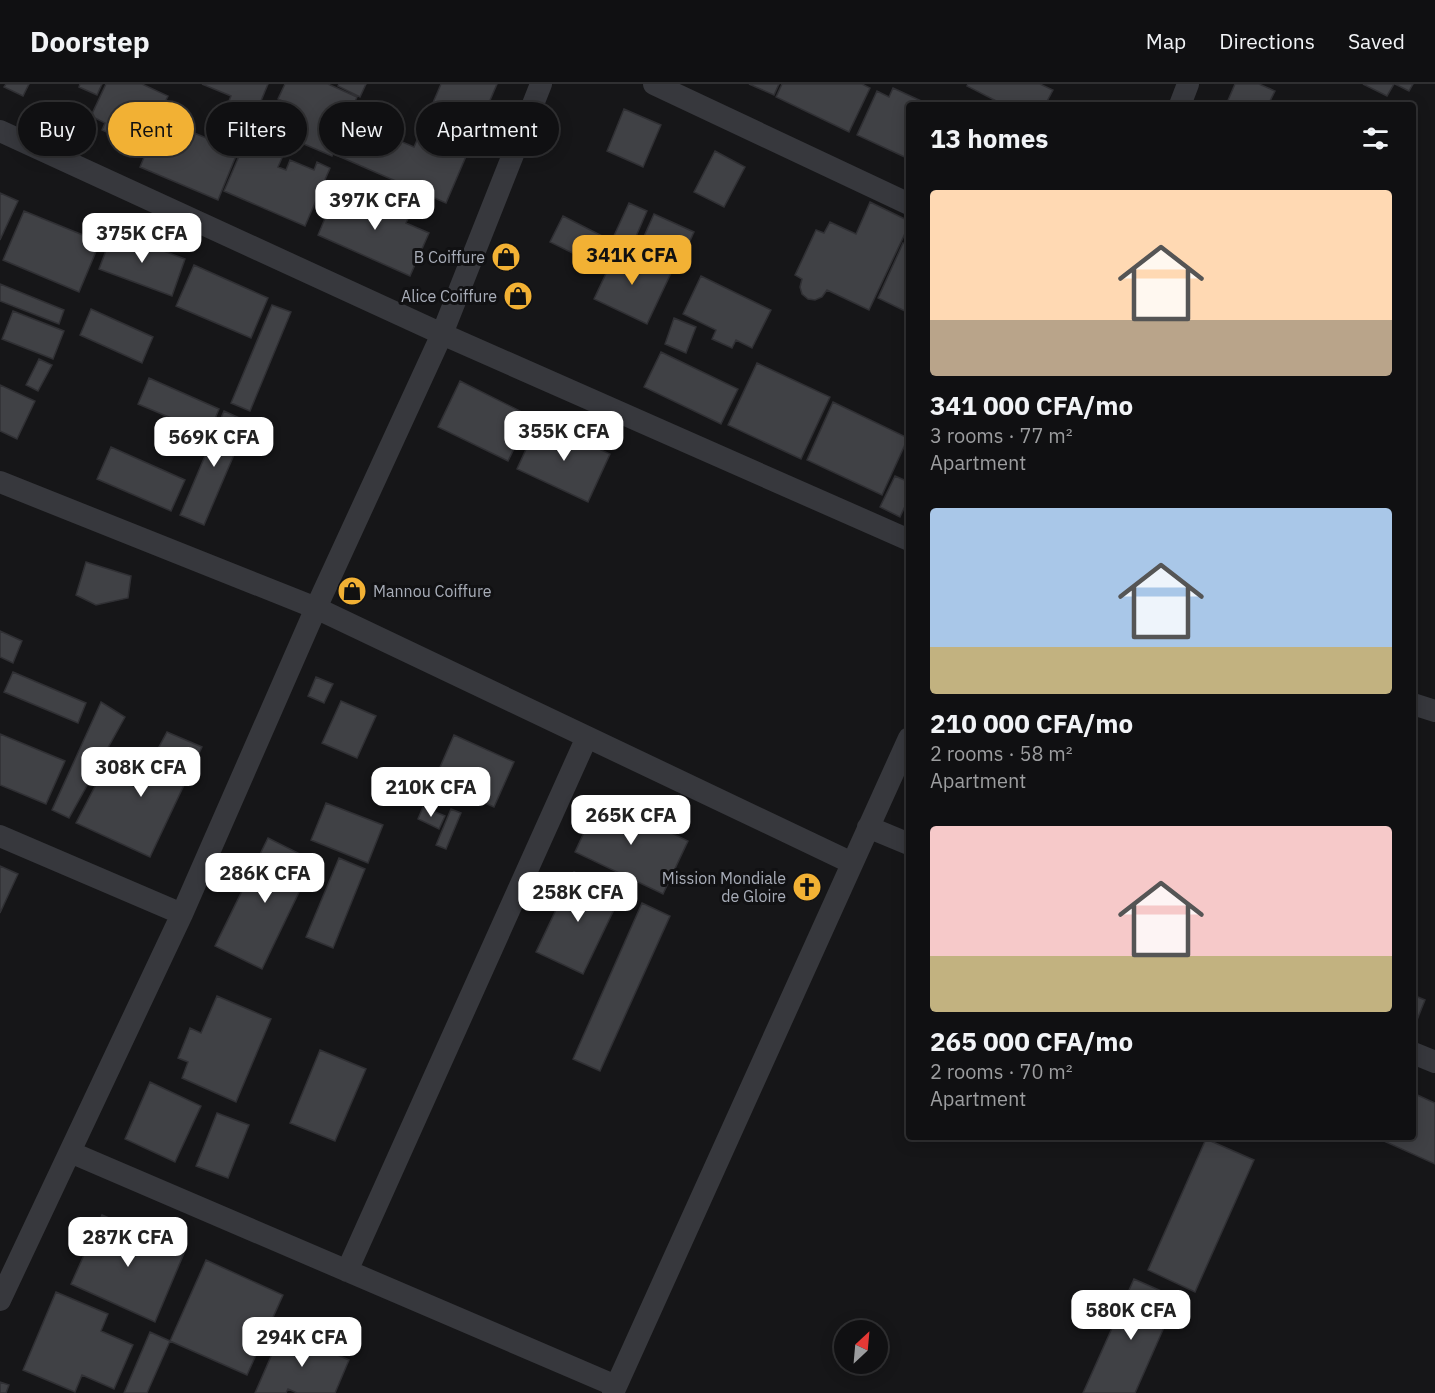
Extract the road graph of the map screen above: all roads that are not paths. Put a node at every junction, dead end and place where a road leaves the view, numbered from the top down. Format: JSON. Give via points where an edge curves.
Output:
{"nodes":[{"id":1,"x":541,"y":84,"type":"edge"},
{"id":2,"x":654,"y":84,"type":"edge"},
{"id":3,"x":1188,"y":84,"type":"edge"},
{"id":4,"x":1181,"y":102,"type":"edge"},
{"id":5,"x":0,"y":131,"type":"edge"},
{"id":6,"x":906,"y":203,"type":"edge"},
{"id":7,"x":442,"y":334,"type":"junction"},
{"id":8,"x":0,"y":482,"type":"edge"},
{"id":9,"x":906,"y":539,"type":"edge"},
{"id":10,"x":316,"y":608,"type":"junction"},
{"id":11,"x":1416,"y":705,"type":"edge"},
{"id":12,"x":1435,"y":711,"type":"edge"},
{"id":13,"x":587,"y":737,"type":"junction"},
{"id":14,"x":906,"y":745,"type":"edge"},
{"id":15,"x":868,"y":827,"type":"junction"},
{"id":16,"x":0,"y":836,"type":"edge"},
{"id":17,"x":906,"y":843,"type":"edge"},
{"id":18,"x":852,"y":863,"type":"junction"},
{"id":19,"x":182,"y":914,"type":"junction"},
{"id":20,"x":1416,"y":1054,"type":"edge"},
{"id":21,"x":1435,"y":1062,"type":"edge"},
{"id":22,"x":70,"y":1152,"type":"junction"},
{"id":23,"x":347,"y":1271,"type":"junction"},
{"id":24,"x":0,"y":1300,"type":"edge"},
{"id":25,"x":614,"y":1389,"type":"edge"}],
"edges":[{"from":1,"to":7,"type":"street"},
{"from":2,"to":6,"type":"street"},
{"from":3,"to":4,"type":"street"},
{"from":5,"to":7,"type":"street"},
{"from":7,"to":9,"type":"street"},
{"from":7,"to":10,"type":"street"},
{"from":8,"to":10,"type":"street"},
{"from":10,"to":13,"type":"street"},
{"from":10,"to":19,"type":"street"},
{"from":11,"to":12,"type":"street"},
{"from":13,"to":18,"type":"street"},
{"from":13,"to":23,"type":"street"},
{"from":14,"to":15,"type":"street"},
{"from":15,"to":17,"type":"street"},
{"from":15,"to":18,"type":"street"},
{"from":16,"to":19,"type":"street"},
{"from":18,"to":25,"type":"street"},
{"from":19,"to":22,"type":"street"},
{"from":20,"to":21,"type":"street"},
{"from":22,"to":23,"type":"street"},
{"from":22,"to":24,"type":"street"},
{"from":23,"to":25,"type":"street"}]}
